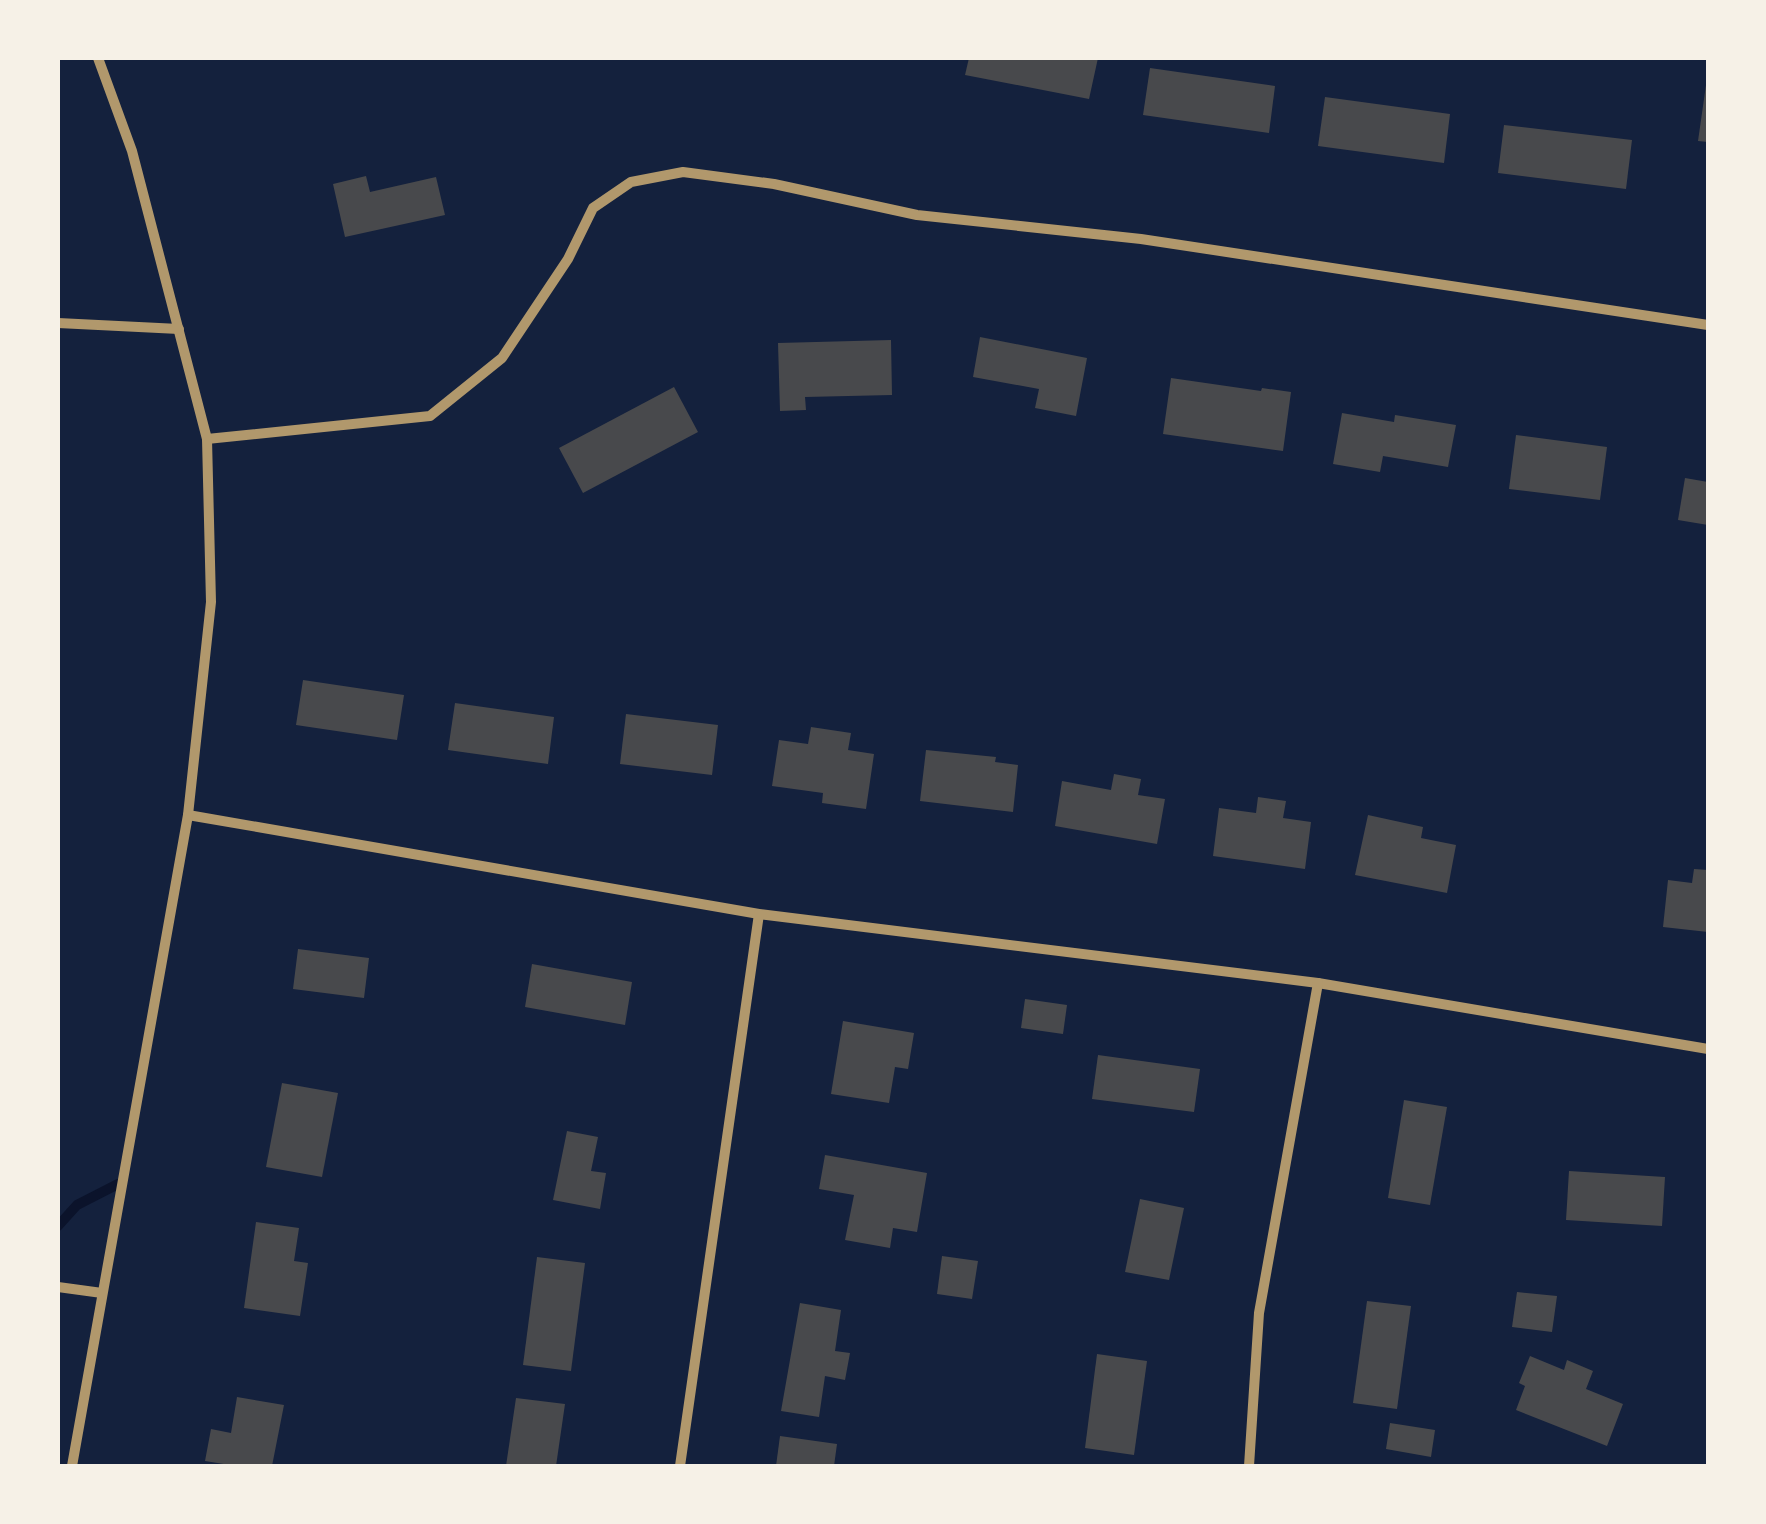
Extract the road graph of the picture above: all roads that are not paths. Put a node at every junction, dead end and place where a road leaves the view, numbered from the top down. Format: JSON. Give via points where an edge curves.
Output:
{"nodes":[{"id":1,"x":98,"y":58,"type":"edge"},
{"id":2,"x":58,"y":323,"type":"edge"},
{"id":3,"x":1708,"y":325,"type":"edge"},
{"id":4,"x":179,"y":329,"type":"junction"},
{"id":5,"x":207,"y":439,"type":"junction"},
{"id":6,"x":188,"y":815,"type":"junction"},
{"id":7,"x":758,"y":914,"type":"junction"},
{"id":8,"x":1318,"y":983,"type":"junction"},
{"id":9,"x":1708,"y":1049,"type":"edge"},
{"id":10,"x":58,"y":1286,"type":"edge"},
{"id":11,"x":102,"y":1293,"type":"junction"},
{"id":12,"x":72,"y":1466,"type":"edge"},
{"id":13,"x":680,"y":1466,"type":"edge"},
{"id":14,"x":1249,"y":1466,"type":"edge"}],
"edges":[{"from":1,"to":4,"type":"street","via":[[132,151]]},
{"from":2,"to":4,"type":"street"},
{"from":3,"to":5,"type":"street","via":[[1141,239],[917,215],[683,172],[631,182],[593,208],[568,259],[502,358],[430,416]]},
{"from":4,"to":5,"type":"street"},
{"from":5,"to":6,"type":"street","via":[[211,602]]},
{"from":6,"to":7,"type":"street"},
{"from":6,"to":11,"type":"street"},
{"from":7,"to":8,"type":"street"},
{"from":7,"to":13,"type":"street"},
{"from":8,"to":9,"type":"street"},
{"from":8,"to":14,"type":"street","via":[[1259,1314]]},
{"from":10,"to":11,"type":"street"},
{"from":11,"to":12,"type":"street"}]}
